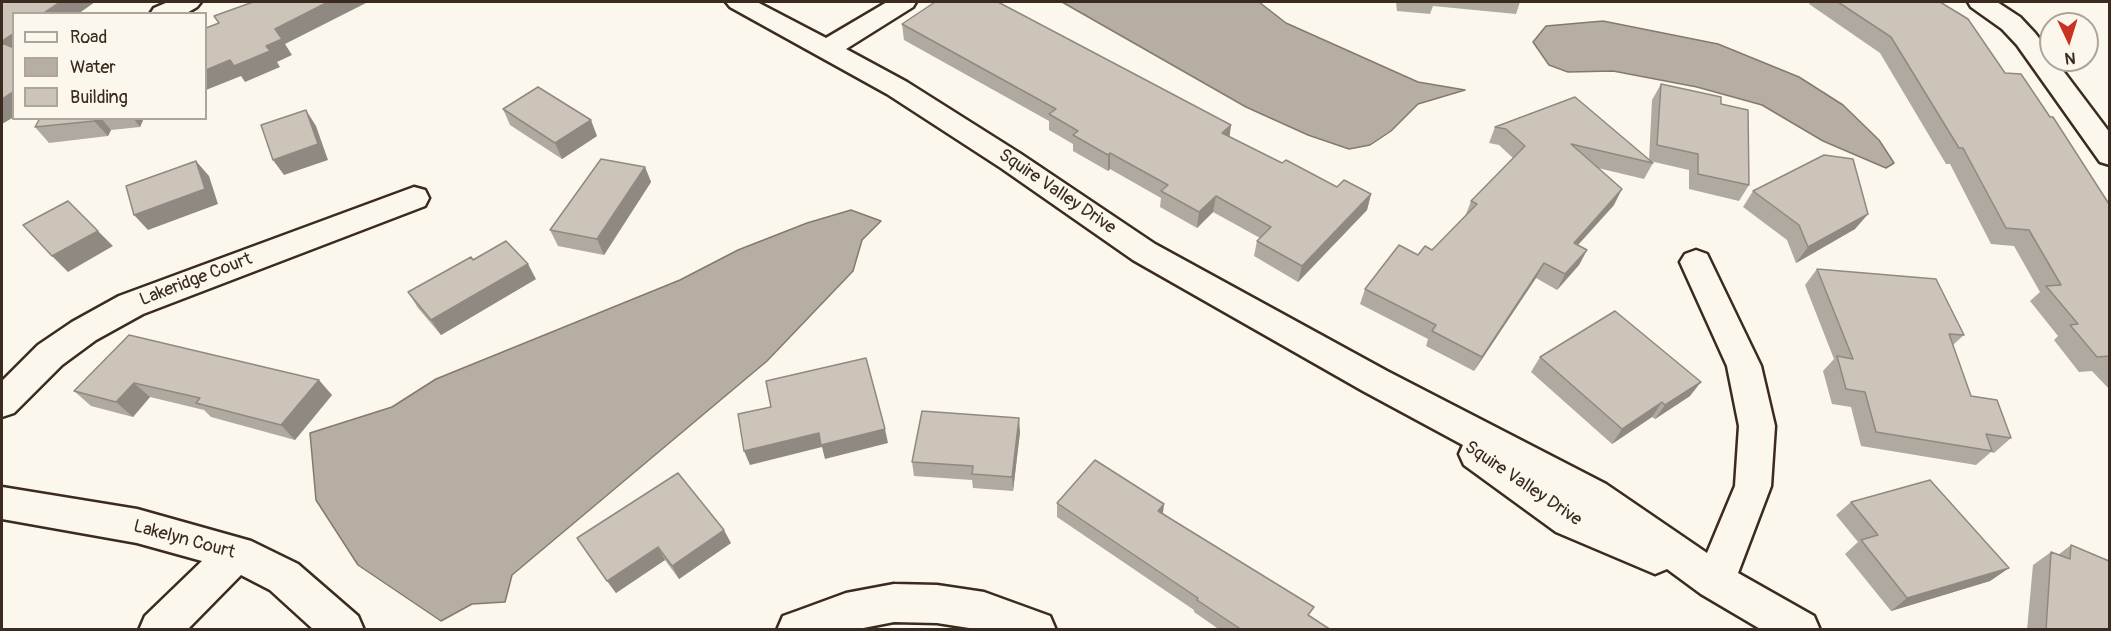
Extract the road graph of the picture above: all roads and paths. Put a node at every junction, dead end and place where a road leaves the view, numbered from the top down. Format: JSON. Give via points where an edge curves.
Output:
{"nodes":[{"id":1,"x":188,"y":2,"type":"edge"},
{"id":2,"x":739,"y":2,"type":"edge"},
{"id":3,"x":904,"y":2,"type":"edge"},
{"id":4,"x":1980,"y":2,"type":"edge"},
{"id":5,"x":167,"y":12,"type":"edge"},
{"id":6,"x":825,"y":50,"type":"junction"},
{"id":7,"x":2109,"y":155,"type":"edge"},
{"id":8,"x":414,"y":198,"type":"dead end"},
{"id":9,"x":1696,"y":262,"type":"dead end"},
{"id":10,"x":2,"y":403,"type":"edge"},
{"id":11,"x":2,"y":503,"type":"edge"},
{"id":12,"x":237,"y":553,"type":"junction"},
{"id":13,"x":1715,"y":581,"type":"junction"},
{"id":14,"x":159,"y":630,"type":"edge"},
{"id":15,"x":344,"y":630,"type":"edge"},
{"id":16,"x":797,"y":630,"type":"edge"},
{"id":17,"x":1036,"y":630,"type":"edge"},
{"id":18,"x":1800,"y":630,"type":"edge"}],
"edges":[{"from":1,"to":5,"type":"street"},
{"from":2,"to":6,"type":"street","name":"Squire Valley Drive"},
{"from":3,"to":6,"type":"street"},
{"from":4,"to":7,"type":"street","via":[[2011,23],[2026,39]]},
{"from":6,"to":13,"type":"street","name":"Squire Valley Drive","via":[[907,94],[1144,252],[1375,381],[1569,520]]},
{"from":8,"to":10,"type":"street","name":"Lakeridge Court","via":[[131,305],[50,355]]},
{"from":9,"to":13,"type":"street","via":[[1744,366],[1757,426],[1753,486]]},
{"from":11,"to":12,"type":"street","name":"Lakelyn Court","via":[[137,526]]},
{"from":12,"to":14,"type":"street"},
{"from":12,"to":15,"type":"street","name":"Lakelyn Court","via":[[284,577]]},
{"from":13,"to":18,"type":"street","name":"Squire Valley Drive"},
{"from":16,"to":17,"type":"street","via":[[846,612],[894,603],[984,611]]}]}
